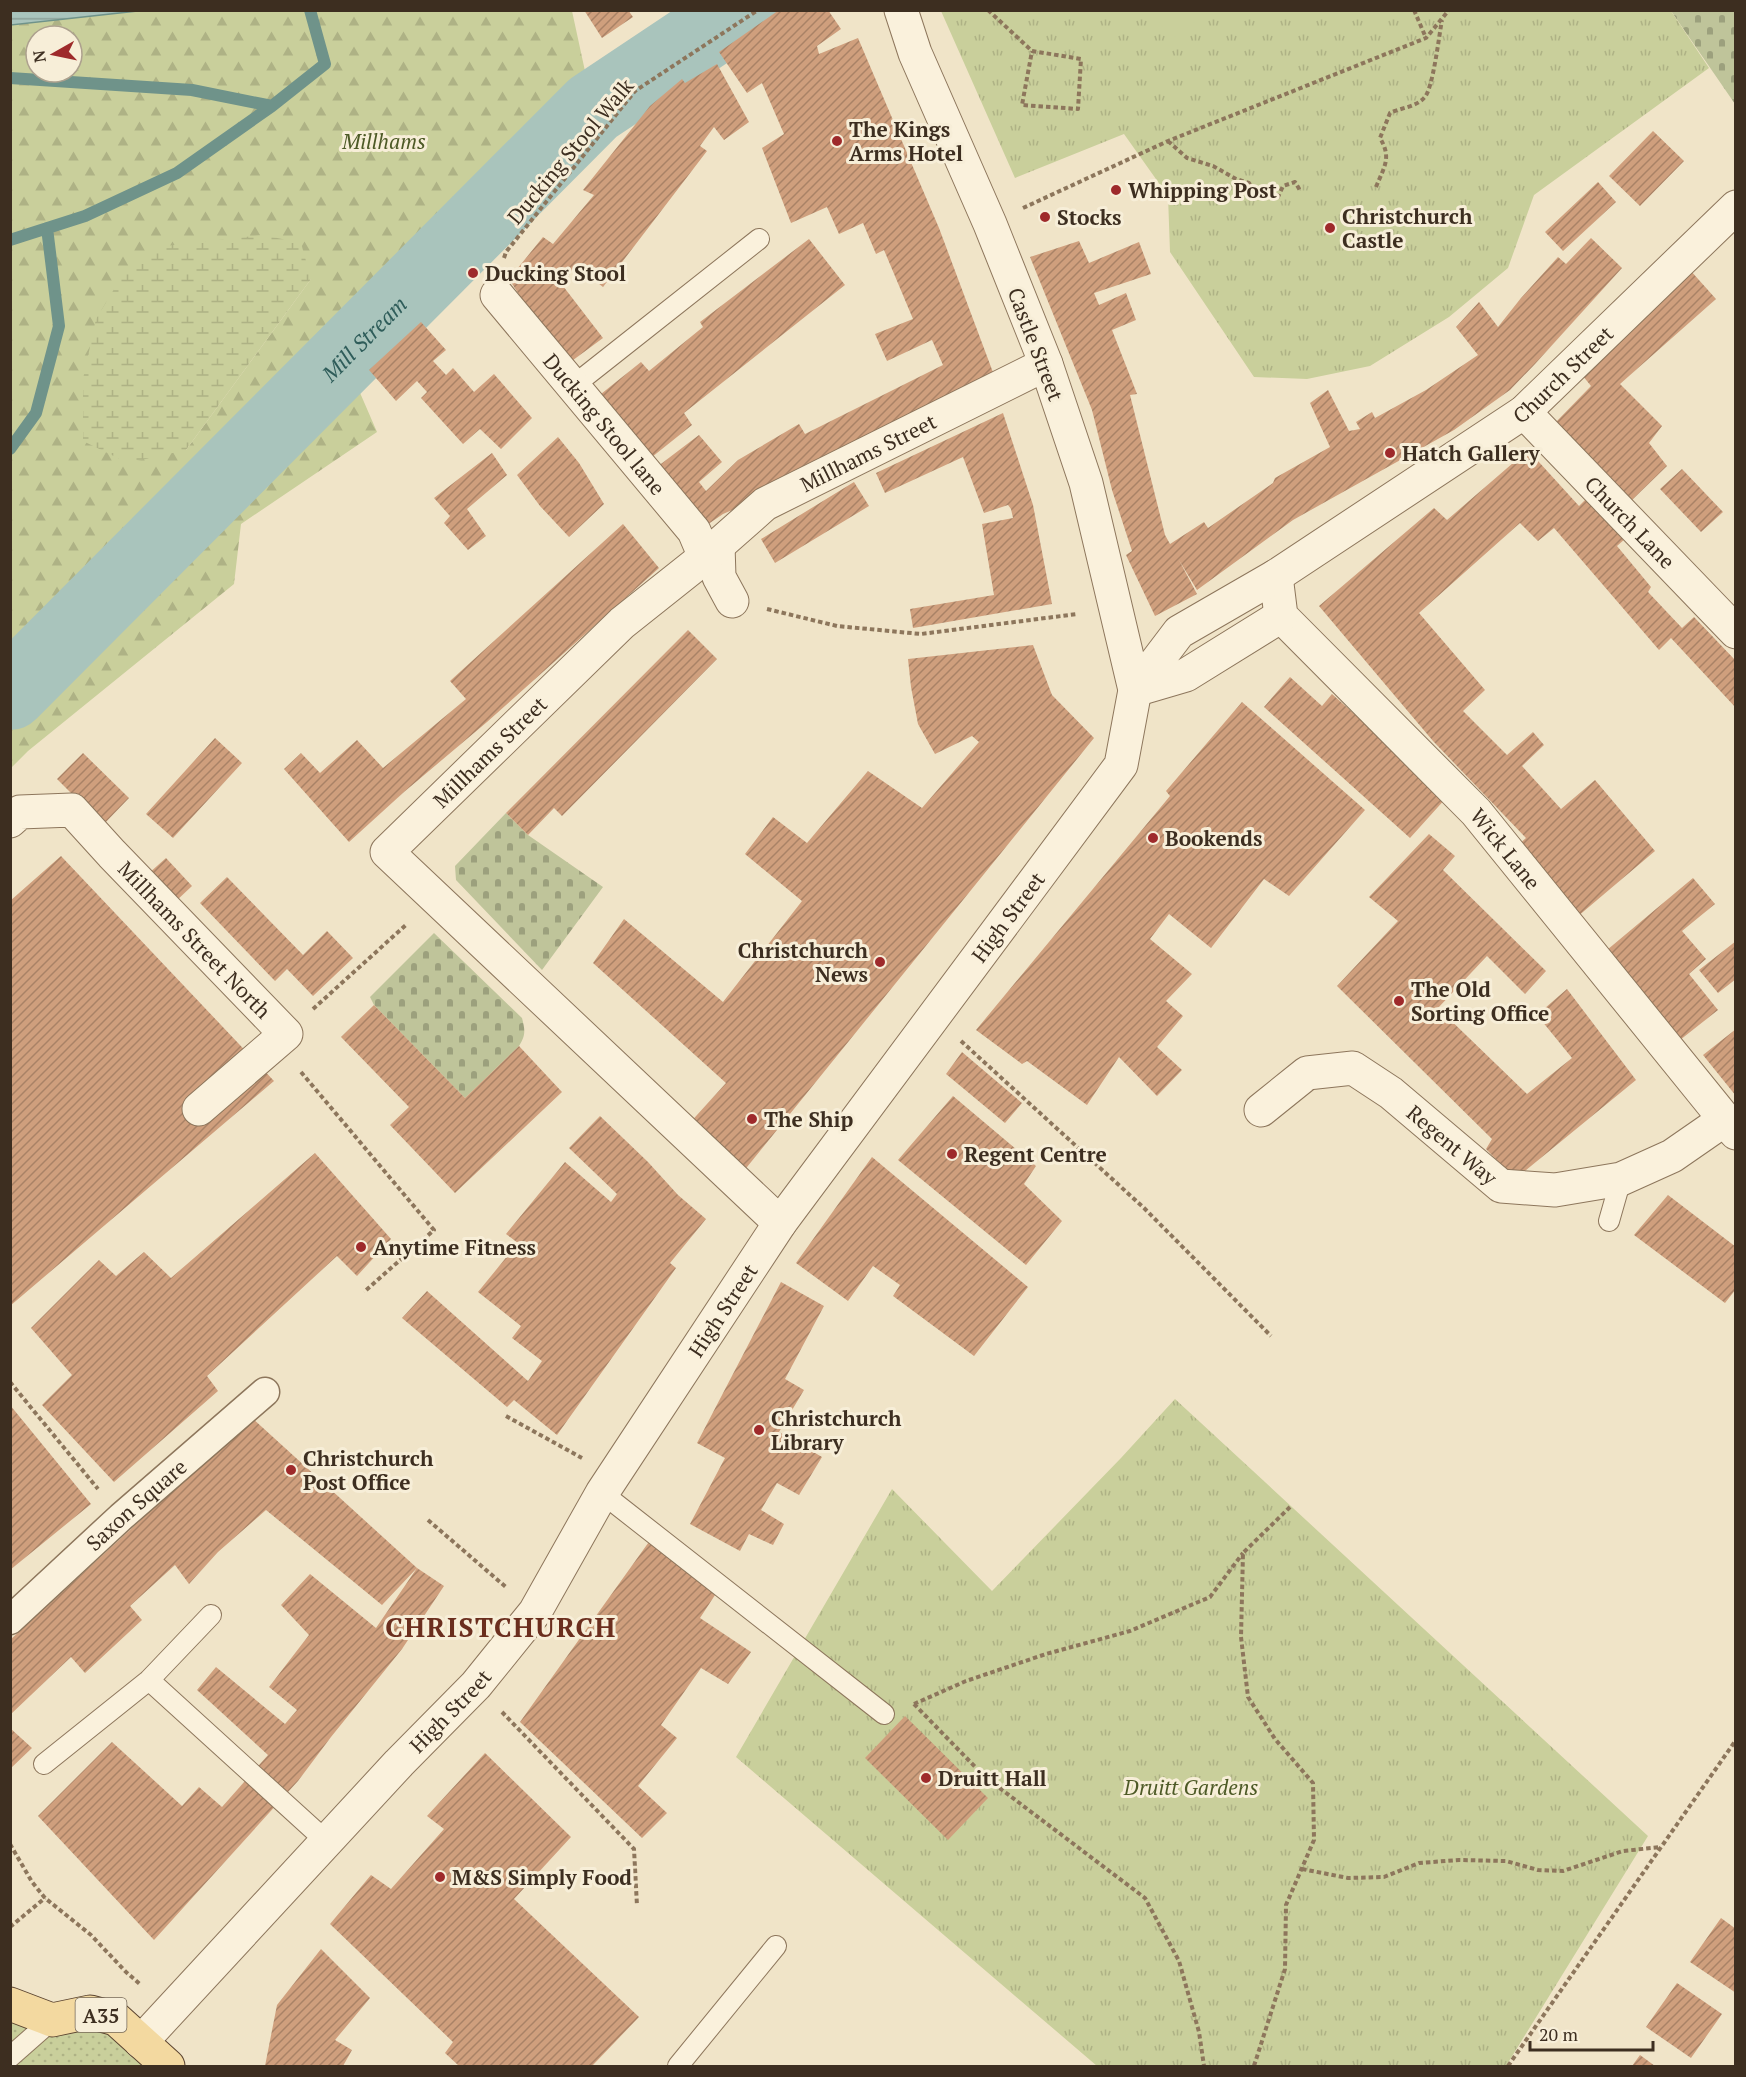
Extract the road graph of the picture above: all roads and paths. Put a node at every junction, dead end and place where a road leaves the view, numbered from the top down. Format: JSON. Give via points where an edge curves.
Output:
{"nodes":[{"id":1,"x":758,"y":10,"type":"edge"},
{"id":2,"x":901,"y":10,"type":"edge"},
{"id":3,"x":988,"y":10,"type":"edge"},
{"id":4,"x":1414,"y":10,"type":"edge"},
{"id":5,"x":1449,"y":10,"type":"edge"},
{"id":6,"x":1442,"y":19,"type":"junction"},
{"id":7,"x":1426,"y":38,"type":"junction"},
{"id":8,"x":1032,"y":51,"type":"junction"},
{"id":9,"x":1168,"y":141,"type":"junction"},
{"id":10,"x":1376,"y":188,"type":"dead end"},
{"id":11,"x":1301,"y":192,"type":"dead end"},
{"id":12,"x":1736,"y":207,"type":"edge"},
{"id":13,"x":990,"y":224,"type":"junction"},
{"id":14,"x":759,"y":238,"type":"dead end"},
{"id":15,"x":497,"y":295,"type":"joint"},
{"id":16,"x":1046,"y":364,"type":"junction"},
{"id":17,"x":573,"y":386,"type":"junction"},
{"id":18,"x":1524,"y":412,"type":"junction"},
{"id":19,"x":711,"y":551,"type":"junction"},
{"id":20,"x":1276,"y":576,"type":"junction"},
{"id":21,"x":732,"y":601,"type":"joint"},
{"id":22,"x":1117,"y":609,"type":"junction"},
{"id":23,"x":1281,"y":616,"type":"junction"},
{"id":24,"x":1736,"y":632,"type":"edge"},
{"id":25,"x":1134,"y":690,"type":"junction"},
{"id":26,"x":10,"y":821,"type":"edge"},
{"id":27,"x":436,"y":898,"type":"junction"},
{"id":28,"x":934,"y":1017,"type":"junction"},
{"id":29,"x":281,"y":1038,"type":"junction"},
{"id":30,"x":199,"y":1109,"type":"dead end"},
{"id":31,"x":1261,"y":1110,"type":"dead end"},
{"id":32,"x":1730,"y":1126,"type":"edge"},
{"id":33,"x":1621,"y":1179,"type":"junction"},
{"id":34,"x":1609,"y":1221,"type":"dead end"},
{"id":35,"x":780,"y":1223,"type":"junction"},
{"id":36,"x":364,"y":1292,"type":"dead end"},
{"id":37,"x":1271,"y":1336,"type":"dead end"},
{"id":38,"x":10,"y":1382,"type":"edge"},
{"id":39,"x":266,"y":1392,"type":"dead end"},
{"id":40,"x":507,"y":1416,"type":"dead end"},
{"id":41,"x":607,"y":1484,"type":"junction"},
{"id":42,"x":1290,"y":1507,"type":"dead end"},
{"id":43,"x":121,"y":1517,"type":"junction"},
{"id":44,"x":428,"y":1520,"type":"dead end"},
{"id":45,"x":1244,"y":1553,"type":"junction"},
{"id":46,"x":536,"y":1612,"type":"junction"},
{"id":47,"x":211,"y":1615,"type":"dead end"},
{"id":48,"x":10,"y":1620,"type":"edge"},
{"id":49,"x":148,"y":1680,"type":"junction"},
{"id":50,"x":476,"y":1685,"type":"junction"},
{"id":51,"x":914,"y":1704,"type":"junction"},
{"id":52,"x":884,"y":1714,"type":"joint"},
{"id":53,"x":1736,"y":1740,"type":"edge"},
{"id":54,"x":44,"y":1764,"type":"dead end"},
{"id":55,"x":326,"y":1841,"type":"junction"},
{"id":56,"x":10,"y":1844,"type":"edge"},
{"id":57,"x":1661,"y":1846,"type":"junction"},
{"id":58,"x":1302,"y":1869,"type":"junction"},
{"id":59,"x":45,"y":1898,"type":"junction"},
{"id":60,"x":637,"y":1906,"type":"dead end"},
{"id":61,"x":10,"y":1927,"type":"edge"},
{"id":62,"x":776,"y":1946,"type":"dead end"},
{"id":63,"x":10,"y":2004,"type":"edge"},
{"id":64,"x":172,"y":2010,"type":"junction"},
{"id":65,"x":52,"y":2020,"type":"junction"},
{"id":66,"x":141,"y":2042,"type":"junction"},
{"id":67,"x":10,"y":2057,"type":"edge"},
{"id":68,"x":168,"y":2067,"type":"edge"},
{"id":69,"x":678,"y":2067,"type":"edge"},
{"id":70,"x":1204,"y":2067,"type":"edge"},
{"id":71,"x":1254,"y":2067,"type":"edge"},
{"id":72,"x":1508,"y":2067,"type":"edge"}],
"edges":[{"from":1,"to":15,"type":"path","name":"Ducking Stool Walk","via":[[635,91],[506,252]]},
{"from":2,"to":13,"type":"street","name":"Castle Street","via":[[915,53]]},
{"from":3,"to":8,"type":"path"},
{"from":4,"to":7,"type":"path"},
{"from":5,"to":6,"type":"path"},
{"from":6,"to":7,"type":"path"},
{"from":6,"to":10,"type":"path","via":[[1425,98],[1390,113],[1380,138],[1386,149],[1386,162]]},
{"from":7,"to":9,"type":"path"},
{"from":8,"to":8,"type":"path","via":[[1081,59],[1078,109],[1023,105]]},
{"from":9,"to":11,"type":"path","via":[[1187,159],[1249,183],[1255,194],[1266,200],[1278,197],[1283,186],[1296,182]]},
{"from":9,"to":13,"type":"path"},
{"from":12,"to":18,"type":"street","name":"Church Street"},
{"from":13,"to":16,"type":"street","name":"Castle Street"},
{"from":14,"to":17,"type":"lane"},
{"from":15,"to":17,"type":"street","name":"Ducking Stool lane"},
{"from":16,"to":19,"type":"street","name":"Millhams Street","via":[[765,504]]},
{"from":16,"to":22,"type":"street","name":"Castle Street","via":[[1086,483]]},
{"from":17,"to":19,"type":"street","name":"Ducking Stool lane"},
{"from":18,"to":20,"type":"street","name":"Church Street"},
{"from":18,"to":24,"type":"street","name":"Church Lane"},
{"from":19,"to":21,"type":"street"},
{"from":19,"to":27,"type":"street","name":"Millhams Street","via":[[622,623],[387,852]]},
{"from":20,"to":23,"type":"street"},
{"from":20,"to":25,"type":"street","name":"High Street","via":[[1179,632]]},
{"from":21,"to":22,"type":"path","via":[[837,626],[921,634]]},
{"from":22,"to":25,"type":"street","name":"Castle Street"},
{"from":23,"to":25,"type":"street","via":[[1186,675]]},
{"from":23,"to":32,"type":"street","name":"Wick Lane","via":[[1476,812]]},
{"from":25,"to":28,"type":"street","name":"High Street","via":[[1121,765]]},
{"from":26,"to":29,"type":"street","name":"Millhams Street North","via":[[20,812],[72,810]]},
{"from":27,"to":29,"type":"path"},
{"from":27,"to":35,"type":"street","name":"Millhams Street"},
{"from":28,"to":35,"type":"street","name":"High Street"},
{"from":28,"to":37,"type":"path","via":[[1144,1208]]},
{"from":29,"to":30,"type":"street","name":"Millhams Street North"},
{"from":29,"to":36,"type":"path","via":[[434,1230]]},
{"from":31,"to":33,"type":"street","name":"Regent Way","via":[[1307,1073],[1353,1068],[1390,1093],[1502,1186],[1555,1190]]},
{"from":32,"to":33,"type":"street","name":"Regent Way"},
{"from":33,"to":34,"type":"lane"},
{"from":35,"to":41,"type":"street","name":"High Street"},
{"from":38,"to":43,"type":"path"},
{"from":39,"to":43,"type":"street","name":"Saxon Square"},
{"from":40,"to":41,"type":"path"},
{"from":41,"to":46,"type":"street","name":"High Street"},
{"from":41,"to":52,"type":"lane"},
{"from":42,"to":45,"type":"path"},
{"from":43,"to":48,"type":"street","name":"Saxon Square"},
{"from":44,"to":46,"type":"path"},
{"from":45,"to":51,"type":"path","via":[[1210,1597],[1130,1631],[1000,1669]]},
{"from":45,"to":58,"type":"path","via":[[1241,1637],[1248,1697],[1275,1740],[1313,1783],[1314,1840]]},
{"from":46,"to":50,"type":"street","name":"High Street"},
{"from":47,"to":49,"type":"lane"},
{"from":49,"to":54,"type":"lane"},
{"from":49,"to":55,"type":"lane"},
{"from":50,"to":55,"type":"street","name":"High Street"},
{"from":50,"to":60,"type":"path","via":[[634,1849]]},
{"from":51,"to":52,"type":"path"},
{"from":51,"to":70,"type":"path","via":[[985,1777],[1145,1898],[1179,1960],[1199,2032]]},
{"from":53,"to":57,"type":"path"},
{"from":55,"to":64,"type":"street","name":"High Street"},
{"from":56,"to":59,"type":"path"},
{"from":57,"to":58,"type":"path","via":[[1623,1851],[1563,1871],[1506,1861],[1459,1860],[1419,1863],[1384,1877],[1348,1878]]},
{"from":57,"to":72,"type":"path"},
{"from":58,"to":71,"type":"path","via":[[1286,1905],[1285,1969]]},
{"from":59,"to":61,"type":"path"},
{"from":59,"to":64,"type":"path"},
{"from":62,"to":69,"type":"lane"},
{"from":63,"to":65,"type":"main road","number":"A35"},
{"from":64,"to":66,"type":"street","name":"High Street"},
{"from":65,"to":66,"type":"main road","number":"A35","via":[[90,2012],[116,2019]]},
{"from":65,"to":67,"type":"lane"},
{"from":66,"to":68,"type":"main road","number":"A35"}]}
